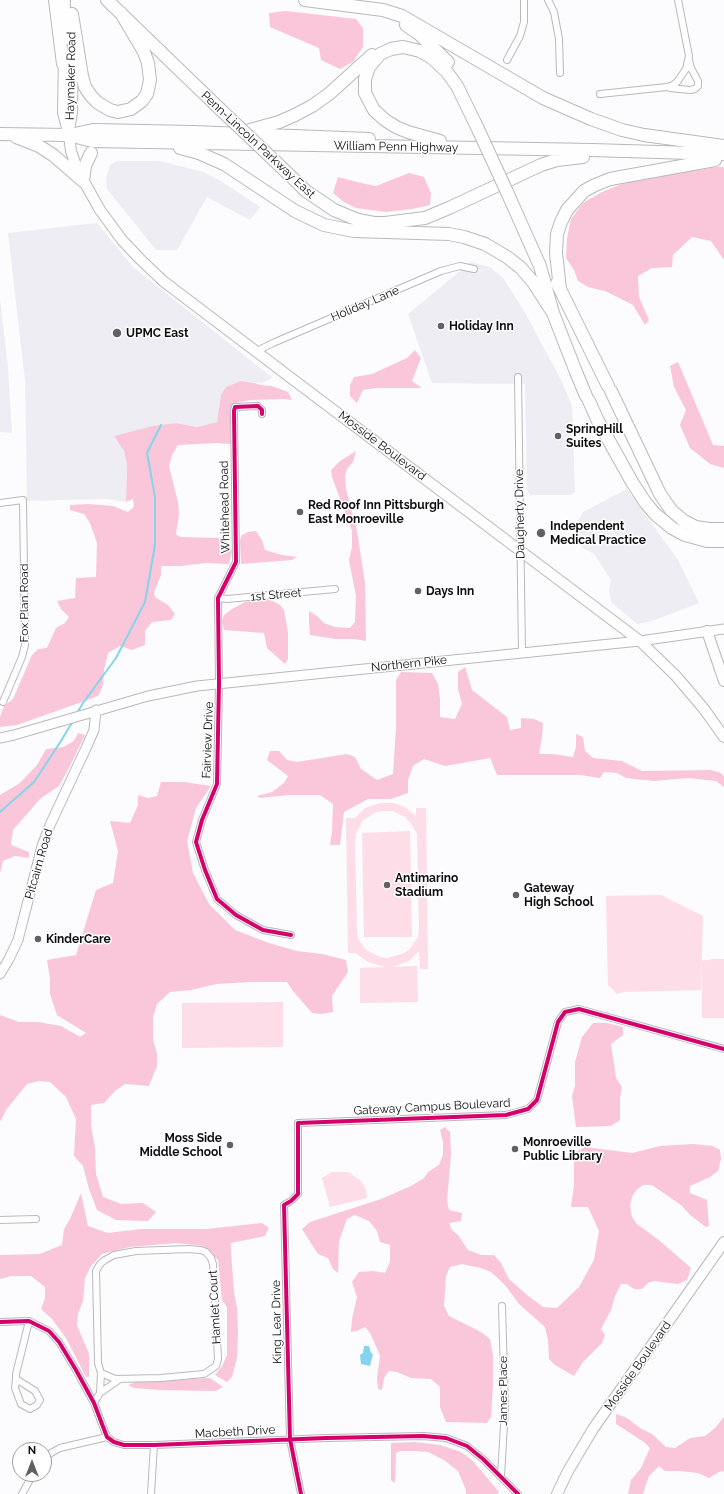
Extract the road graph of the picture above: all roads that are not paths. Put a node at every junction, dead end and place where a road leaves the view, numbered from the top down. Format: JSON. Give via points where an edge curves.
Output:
{"nodes":[{"id":1,"x":55,"y":0,"type":"edge"},
{"id":2,"x":65,"y":0,"type":"edge"},
{"id":3,"x":71,"y":0,"type":"edge"},
{"id":4,"x":107,"y":0,"type":"edge"},
{"id":5,"x":305,"y":0,"type":"edge"},
{"id":6,"x":524,"y":0,"type":"edge"},
{"id":7,"x":548,"y":0,"type":"edge"},
{"id":8,"x":678,"y":0,"type":"edge"},
{"id":9,"x":355,"y":6,"type":"junction"},
{"id":10,"x":121,"y":13,"type":"junction"},
{"id":11,"x":72,"y":14,"type":"junction"},
{"id":12,"x":440,"y":54,"type":"junction"},
{"id":13,"x":689,"y":56,"type":"junction"},
{"id":14,"x":506,"y":60,"type":"dead end"},
{"id":15,"x":64,"y":64,"type":"junction"},
{"id":16,"x":560,"y":73,"type":"dead end"},
{"id":17,"x":666,"y":87,"type":"junction"},
{"id":18,"x":600,"y":94,"type":"dead end"},
{"id":19,"x":482,"y":129,"type":"junction"},
{"id":20,"x":230,"y":133,"type":"junction"},
{"id":21,"x":5,"y":134,"type":"edge"},
{"id":22,"x":69,"y":135,"type":"junction"},
{"id":23,"x":440,"y":141,"type":"junction"},
{"id":24,"x":107,"y":142,"type":"junction"},
{"id":25,"x":157,"y":143,"type":"junction"},
{"id":26,"x":724,"y":146,"type":"edge"},
{"id":27,"x":91,"y":154,"type":"joint"},
{"id":28,"x":692,"y":154,"type":"junction"},
{"id":29,"x":724,"y":154,"type":"edge"},
{"id":30,"x":724,"y":158,"type":"edge"},
{"id":31,"x":83,"y":180,"type":"junction"},
{"id":32,"x":511,"y":192,"type":"junction"},
{"id":33,"x":374,"y":223,"type":"junction"},
{"id":34,"x":423,"y":232,"type":"junction"},
{"id":35,"x":474,"y":269,"type":"dead end"},
{"id":36,"x":560,"y":289,"type":"junction"},
{"id":37,"x":554,"y":313,"type":"junction"},
{"id":38,"x":257,"y":351,"type":"junction"},
{"id":39,"x":518,"y":377,"type":"dead end"},
{"id":40,"x":262,"y":414,"type":"dead end"},
{"id":41,"x":0,"y":503,"type":"edge"},
{"id":42,"x":724,"y":529,"type":"edge"},
{"id":43,"x":724,"y":541,"type":"edge"},
{"id":44,"x":521,"y":551,"type":"junction"},
{"id":45,"x":335,"y":589,"type":"dead end"},
{"id":46,"x":218,"y":598,"type":"junction"},
{"id":47,"x":724,"y":629,"type":"edge"},
{"id":48,"x":707,"y":631,"type":"junction"},
{"id":49,"x":640,"y":641,"type":"junction"},
{"id":50,"x":522,"y":652,"type":"junction"},
{"id":51,"x":724,"y":681,"type":"edge"},
{"id":52,"x":219,"y":683,"type":"junction"},
{"id":53,"x":3,"y":702,"type":"dead end"},
{"id":54,"x":96,"y":710,"type":"junction"},
{"id":55,"x":0,"y":738,"type":"edge"},
{"id":56,"x":724,"y":738,"type":"edge"},
{"id":57,"x":290,"y":935,"type":"dead end"},
{"id":58,"x":0,"y":974,"type":"edge"},
{"id":59,"x":724,"y":1049,"type":"edge"},
{"id":60,"x":284,"y":1205,"type":"joint"},
{"id":61,"x":36,"y":1219,"type":"dead end"},
{"id":62,"x":0,"y":1220,"type":"edge"},
{"id":63,"x":724,"y":1242,"type":"edge"},
{"id":64,"x":502,"y":1306,"type":"dead end"},
{"id":65,"x":29,"y":1321,"type":"junction"},
{"id":66,"x":0,"y":1322,"type":"edge"},
{"id":67,"x":101,"y":1373,"type":"junction"},
{"id":68,"x":16,"y":1379,"type":"junction"},
{"id":69,"x":120,"y":1379,"type":"junction"},
{"id":70,"x":100,"y":1393,"type":"junction"},
{"id":71,"x":94,"y":1403,"type":"junction"},
{"id":72,"x":107,"y":1437,"type":"junction"},
{"id":73,"x":290,"y":1439,"type":"junction"},
{"id":74,"x":154,"y":1445,"type":"junction"},
{"id":75,"x":52,"y":1452,"type":"edge"},
{"id":76,"x":501,"y":1476,"type":"junction"},
{"id":77,"x":29,"y":1482,"type":"edge"},
{"id":78,"x":22,"y":1494,"type":"edge"},
{"id":79,"x":151,"y":1494,"type":"edge"},
{"id":80,"x":301,"y":1494,"type":"edge"},
{"id":81,"x":518,"y":1494,"type":"edge"},
{"id":82,"x":557,"y":1494,"type":"edge"}],
"edges":[{"from":1,"to":15,"type":"highway"},
{"from":2,"to":15,"type":"main road","name":"Haymaker Road"},
{"from":3,"to":11,"type":"main road","name":"Haymaker Road"},
{"from":4,"to":10,"type":"highway","name":"Penn-Lincoln Parkway East"},
{"from":5,"to":9,"type":"highway"},
{"from":6,"to":14,"type":"street","via":[[524,22],[520,36]]},
{"from":7,"to":16,"type":"street","via":[[554,12],[559,39]]},
{"from":8,"to":13,"type":"street"},
{"from":9,"to":12,"type":"highway","via":[[408,26]]},
{"from":9,"to":26,"type":"highway","via":[[390,11],[409,19],[543,98],[591,119],[622,130]]},
{"from":10,"to":11,"type":"highway","via":[[144,52],[150,69],[150,80],[149,89],[142,102],[131,109],[118,112],[101,106],[85,86]]},
{"from":10,"to":33,"type":"highway","name":"Penn-Lincoln Parkway East","bridge":true,"via":[[306,191],[326,206],[350,217]]},
{"from":11,"to":22,"type":"main road","name":"Haymaker Road","via":[[72,113]]},
{"from":12,"to":19,"type":"highway","via":[[463,82]]},
{"from":12,"to":20,"type":"highway","via":[[412,43],[389,44],[374,53],[328,94],[304,111],[271,125]]},
{"from":13,"to":17,"type":"street","via":[[682,76],[673,86]]},
{"from":13,"to":17,"type":"street","via":[[690,68],[698,81],[698,86],[690,90]]},
{"from":15,"to":22,"type":"main road","name":"Haymaker Road","via":[[63,113]]},
{"from":17,"to":18,"type":"street"},
{"from":19,"to":23,"type":"highway","via":[[456,86],[432,58],[420,51],[403,47],[380,54],[369,67],[365,80],[365,93],[374,110],[396,127]]},
{"from":19,"to":32,"type":"highway"},
{"from":20,"to":22,"type":"highway","name":"William Penn Highway","via":[[92,130]]},
{"from":20,"to":23,"type":"highway","name":"William Penn Highway"},
{"from":21,"to":22,"type":"highway","name":"William Penn Highway"},
{"from":21,"to":31,"type":"highway","via":[[53,154]]},
{"from":22,"to":24,"type":"highway","name":"William Penn Highway"},
{"from":22,"to":31,"type":"main road","name":"Mosside Boulevard","via":[[73,156]]},
{"from":23,"to":26,"type":"highway","name":"William Penn Highway"},
{"from":24,"to":25,"type":"highway","name":"William Penn Highway"},
{"from":24,"to":27,"type":"main road"},
{"from":25,"to":28,"type":"highway","name":"William Penn Highway"},
{"from":25,"to":34,"type":"highway","via":[[191,150],[224,164],[295,211],[324,225],[354,231]]},
{"from":27,"to":31,"type":"highway","via":[[85,166]]},
{"from":28,"to":29,"type":"highway","name":"William Penn Highway"},
{"from":28,"to":33,"type":"highway","name":"Penn-Lincoln Parkway East","via":[[586,156],[557,160],[533,168],[425,218]]},
{"from":30,"to":36,"type":"highway","via":[[610,179],[584,191],[567,210],[558,234],[556,257]]},
{"from":31,"to":38,"type":"main road","name":"Mosside Boulevard","via":[[100,210],[140,259],[163,280]]},
{"from":32,"to":36,"type":"highway"},
{"from":32,"to":37,"type":"highway","via":[[540,266]]},
{"from":33,"to":34,"type":"highway"},
{"from":34,"to":37,"type":"highway","via":[[464,237],[500,252],[527,275]]},
{"from":35,"to":38,"type":"street","name":"Holiday Lane","via":[[460,266],[441,270]]},
{"from":36,"to":42,"type":"highway","via":[[657,487],[671,510],[684,522],[696,527]]},
{"from":37,"to":43,"type":"highway","via":[[598,421],[645,502],[655,514],[685,535]]},
{"from":38,"to":44,"type":"main road","name":"Mosside Boulevard"},
{"from":39,"to":44,"type":"street","name":"Daugherty Drive"},
{"from":40,"to":46,"type":"street","name":"Whitehead Road","via":[[258,406],[235,407],[234,411],[236,562]]},
{"from":41,"to":53,"type":"street","name":"Fox Plan Road","via":[[23,500],[25,645]]},
{"from":44,"to":49,"type":"main road","name":"Mosside Boulevard"},
{"from":44,"to":50,"type":"street","name":"Daugherty Drive"},
{"from":45,"to":46,"type":"street","name":"1st Street"},
{"from":46,"to":52,"type":"street","name":"Whitehead Road"},
{"from":47,"to":48,"type":"main road","name":"Northern Pike"},
{"from":48,"to":49,"type":"main road","name":"Northern Pike"},
{"from":48,"to":51,"type":"main road"},
{"from":49,"to":50,"type":"main road","name":"Northern Pike"},
{"from":49,"to":56,"type":"main road","name":"Mosside Boulevard","via":[[676,676]]},
{"from":50,"to":52,"type":"main road","name":"Northern Pike"},
{"from":52,"to":54,"type":"main road","name":"Northern Pike","via":[[148,696]]},
{"from":52,"to":57,"type":"street","name":"Fairview Drive","via":[[217,784],[196,842],[217,899],[236,915],[263,930]]},
{"from":54,"to":55,"type":"main road","name":"Northern Pike"},
{"from":54,"to":58,"type":"main road","name":"Pitcairn Road","via":[[94,730],[88,746],[42,846],[18,940]]},
{"from":59,"to":60,"type":"street","name":"Gateway Campus Boulevard","via":[[579,1009],[565,1012],[558,1022],[537,1100],[528,1109],[506,1115],[298,1123],[298,1194]]},
{"from":60,"to":73,"type":"street","name":"King Lear Drive"},
{"from":61,"to":62,"type":"street"},
{"from":63,"to":82,"type":"main road","name":"Mosside Boulevard","via":[[594,1429]]},
{"from":64,"to":76,"type":"street","name":"James Place","via":[[505,1408]]},
{"from":65,"to":66,"type":"street"},
{"from":65,"to":68,"type":"street"},
{"from":65,"to":71,"type":"street","via":[[49,1331],[59,1342]]},
{"from":67,"to":69,"type":"street","name":"Hamlet Court"},
{"from":67,"to":69,"type":"street","name":"Hamlet Court","via":[[98,1363],[96,1271],[100,1264],[114,1255],[136,1251],[188,1249],[206,1252],[213,1264],[218,1360],[216,1366],[204,1374]]},
{"from":67,"to":70,"type":"street","name":"Hamlet Court"},
{"from":68,"to":68,"type":"street","via":[[15,1388],[21,1404],[30,1409],[37,1406],[40,1400],[35,1391]]},
{"from":69,"to":70,"type":"street","name":"Hamlet Court"},
{"from":70,"to":71,"type":"street","name":"Hamlet Court"},
{"from":71,"to":72,"type":"street"},
{"from":72,"to":74,"type":"street","name":"Macbeth Drive","via":[[124,1445]]},
{"from":72,"to":75,"type":"street","via":[[60,1448]]},
{"from":73,"to":74,"type":"street","name":"Macbeth Drive"},
{"from":73,"to":76,"type":"street","name":"Macbeth Drive","via":[[423,1436],[446,1438],[467,1446]]},
{"from":73,"to":80,"type":"street","name":"King Lear Drive"},
{"from":74,"to":79,"type":"street"},
{"from":76,"to":81,"type":"street","name":"Macbeth Drive"},
{"from":77,"to":78,"type":"street"}]}
